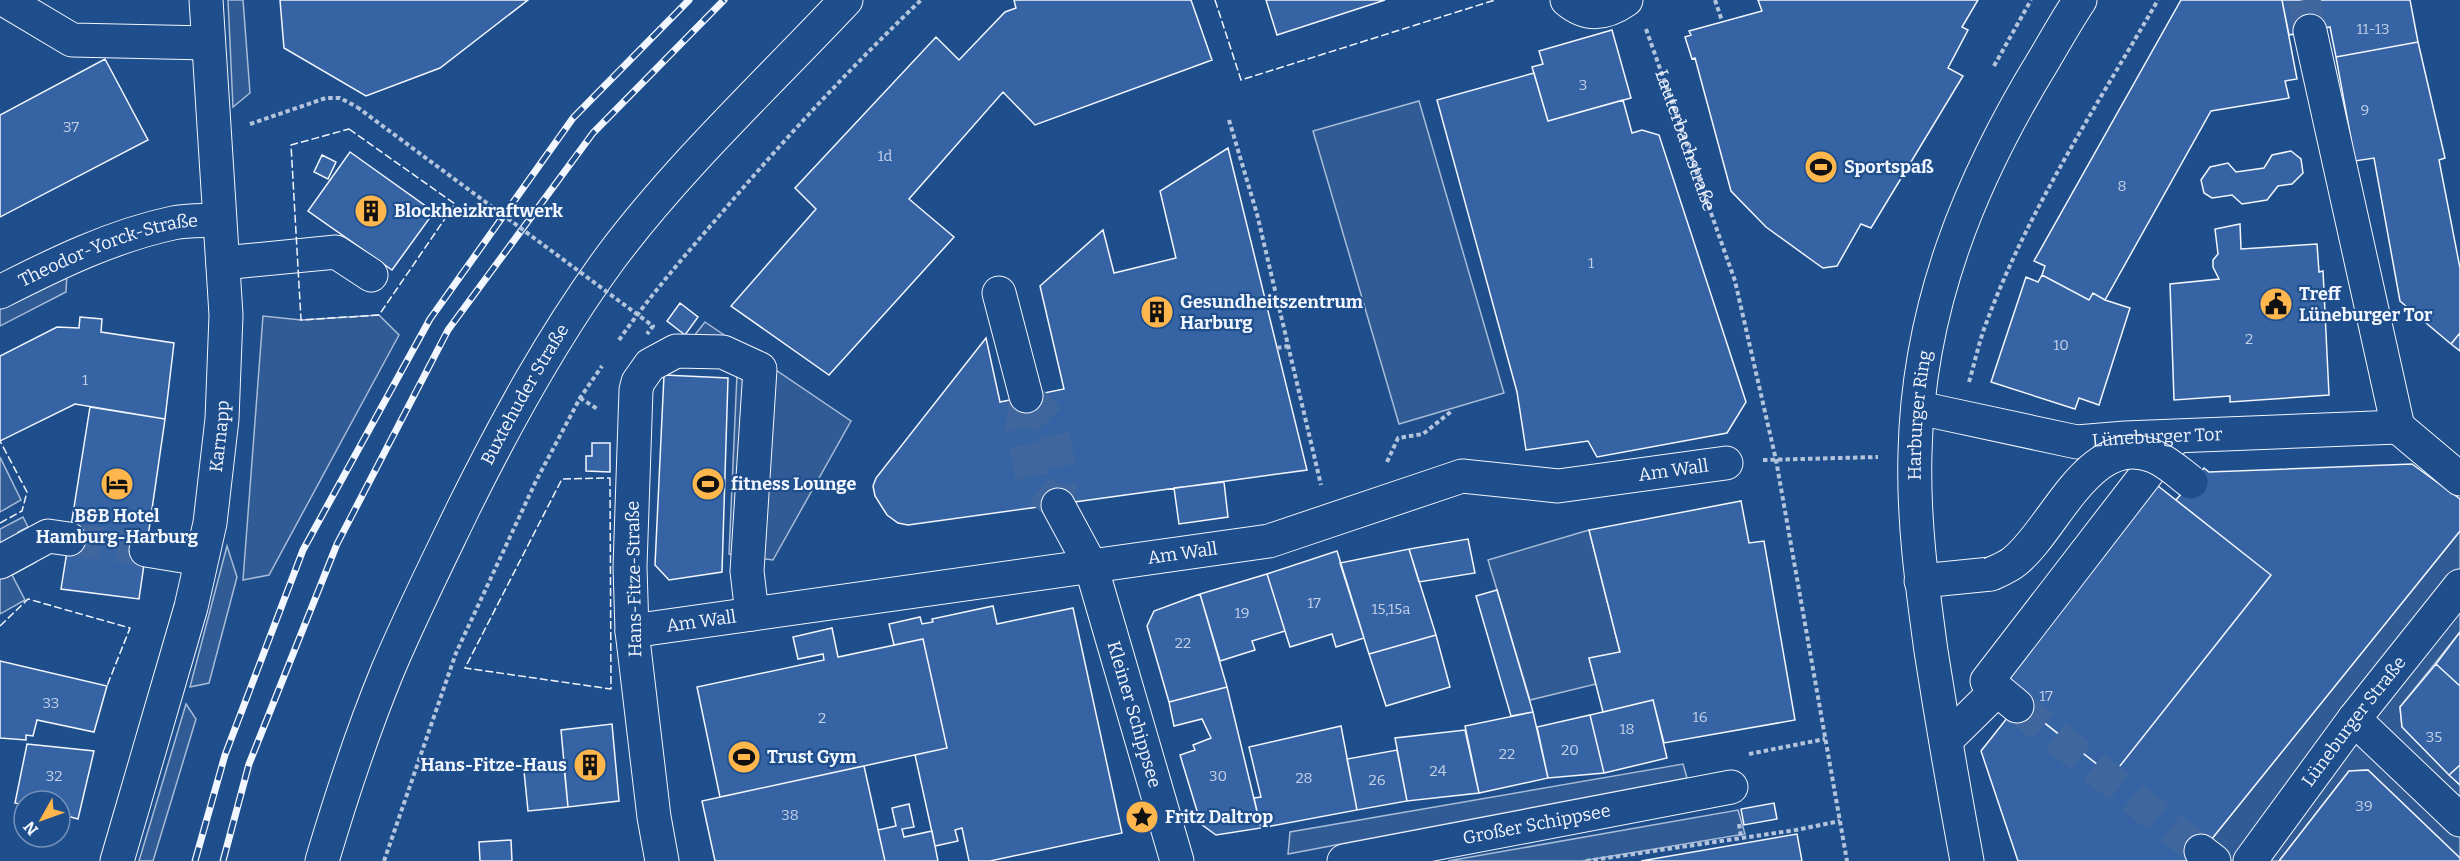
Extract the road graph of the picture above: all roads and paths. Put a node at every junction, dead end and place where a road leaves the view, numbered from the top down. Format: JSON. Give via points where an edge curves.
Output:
{"nodes":[{"id":1,"x":206,"y":0,"type":"edge"},
{"id":2,"x":846,"y":0,"type":"edge"},
{"id":3,"x":1567,"y":0,"type":"edge"},
{"id":4,"x":1715,"y":0,"type":"edge"},
{"id":5,"x":2080,"y":0,"type":"edge"},
{"id":6,"x":2158,"y":0,"type":"edge"},
{"id":7,"x":3,"y":1,"type":"edge"},
{"id":8,"x":1635,"y":11,"type":"edge"},
{"id":9,"x":1722,"y":21,"type":"dead end"},
{"id":10,"x":2310,"y":31,"type":"tunnel mouth"},
{"id":11,"x":208,"y":43,"type":"junction"},
{"id":12,"x":281,"y":115,"type":"dead end"},
{"id":13,"x":1229,"y":120,"type":"dead end"},
{"id":14,"x":219,"y":220,"type":"junction"},
{"id":15,"x":223,"y":263,"type":"junction"},
{"id":16,"x":371,"y":275,"type":"dead end"},
{"id":17,"x":0,"y":292,"type":"edge"},
{"id":18,"x":999,"y":293,"type":"dead end"},
{"id":19,"x":647,"y":334,"type":"dead end"},
{"id":20,"x":1288,"y":346,"type":"junction"},
{"id":21,"x":1277,"y":348,"type":"dead end"},
{"id":22,"x":1026,"y":396,"type":"tunnel mouth"},
{"id":23,"x":1453,"y":410,"type":"dead end"},
{"id":24,"x":1933,"y":411,"type":"junction"},
{"id":25,"x":2398,"y":427,"type":"junction"},
{"id":26,"x":2175,"y":436,"type":"junction"},
{"id":27,"x":1915,"y":455,"type":"junction"},
{"id":28,"x":1776,"y":460,"type":"junction"},
{"id":29,"x":1726,"y":463,"type":"joint"},
{"id":30,"x":2460,"y":479,"type":"edge"},
{"id":31,"x":2191,"y":482,"type":"dead end"},
{"id":32,"x":1058,"y":505,"type":"dead end"},
{"id":33,"x":1365,"y":508,"type":"junction"},
{"id":34,"x":1329,"y":521,"type":"junction"},
{"id":35,"x":69,"y":539,"type":"tunnel mouth"},
{"id":36,"x":146,"y":550,"type":"tunnel mouth"},
{"id":37,"x":201,"y":558,"type":"junction"},
{"id":38,"x":0,"y":562,"type":"edge"},
{"id":39,"x":1091,"y":566,"type":"junction"},
{"id":40,"x":1922,"y":581,"type":"junction"},
{"id":41,"x":2460,"y":586,"type":"edge"},
{"id":42,"x":752,"y":614,"type":"junction"},
{"id":43,"x":632,"y":631,"type":"junction"},
{"id":44,"x":2354,"y":719,"type":"junction"},
{"id":45,"x":1946,"y":740,"type":"junction"},
{"id":46,"x":1731,"y":787,"type":"dead end"},
{"id":47,"x":2460,"y":820,"type":"edge"},
{"id":48,"x":1840,"y":821,"type":"junction"},
{"id":49,"x":2253,"y":860,"type":"edge"},
{"id":50,"x":117,"y":861,"type":"edge"},
{"id":51,"x":322,"y":861,"type":"edge"},
{"id":52,"x":662,"y":861,"type":"edge"},
{"id":53,"x":1177,"y":861,"type":"edge"},
{"id":54,"x":1344,"y":861,"type":"edge"},
{"id":55,"x":1586,"y":861,"type":"edge"},
{"id":56,"x":1847,"y":861,"type":"edge"},
{"id":57,"x":1967,"y":861,"type":"edge"}],
"edges":[{"from":1,"to":11,"type":"street","name":"Karnapp"},
{"from":2,"to":51,"type":"street","name":"Buxtehuder Straße","via":[[647,213],[579,303],[539,365],[479,477],[387,671]]},
{"from":3,"to":8,"type":"street","via":[[1584,11]]},
{"from":4,"to":9,"type":"path"},
{"from":5,"to":24,"type":"street","name":"Harburger Ring","via":[[2011,113],[1982,171],[1945,265],[1924,358]]},
{"from":6,"to":24,"type":"path","via":[[2011,264],[1986,322],[1967,388]]},
{"from":7,"to":11,"type":"street","via":[[72,40]]},
{"from":8,"to":28,"type":"path","name":"Lauterbachstraße","via":[[1735,281]]},
{"from":10,"to":25,"type":"street"},
{"from":11,"to":14,"type":"street","name":"Karnapp"},
{"from":12,"to":19,"type":"path","bridge":true,"via":[[326,98],[340,98],[357,107],[652,326]]},
{"from":13,"to":20,"type":"path","via":[[1257,214]]},
{"from":14,"to":15,"type":"street","name":"Karnapp"},
{"from":14,"to":17,"type":"street","name":"Theodor-Yorck-Straße","via":[[174,223],[127,237],[66,259]]},
{"from":15,"to":16,"type":"street","via":[[336,252]]},
{"from":15,"to":37,"type":"street","name":"Karnapp","via":[[226,315],[222,419],[210,523]]},
{"from":18,"to":22,"type":"street"},
{"from":20,"to":21,"type":"path"},
{"from":20,"to":34,"type":"path"},
{"from":23,"to":33,"type":"path","via":[[1423,434],[1398,438]]},
{"from":24,"to":26,"type":"street","name":"Lüneburger Tor","via":[[2077,442]]},
{"from":24,"to":27,"type":"street","name":"Harburger Ring"},
{"from":25,"to":26,"type":"street","name":"Lüneburger Tor"},
{"from":25,"to":30,"type":"street"},
{"from":26,"to":45,"type":"street","via":[[2000,692]]},
{"from":27,"to":28,"type":"path"},
{"from":27,"to":40,"type":"street","name":"Harburger Ring"},
{"from":28,"to":29,"type":"path"},
{"from":28,"to":48,"type":"path","name":"Lauterbachstraße"},
{"from":29,"to":33,"type":"street","name":"Am Wall","via":[[1558,486],[1462,476]]},
{"from":31,"to":40,"type":"street","bridge":true,"via":[[2152,456],[2138,452],[2115,455],[2083,477],[2033,543],[2004,569],[1991,574]]},
{"from":32,"to":39,"type":"street","name":"Kleiner Schippsee"},
{"from":33,"to":34,"type":"street","name":"Am Wall"},
{"from":34,"to":39,"type":"street","name":"Am Wall","via":[[1269,541]]},
{"from":35,"to":38,"type":"street","via":[[48,536]]},
{"from":36,"to":37,"type":"street"},
{"from":37,"to":50,"type":"street","name":"Karnapp","via":[[191,607]]},
{"from":39,"to":42,"type":"street","name":"Am Wall"},
{"from":39,"to":53,"type":"street","name":"Kleiner Schippsee"},
{"from":40,"to":45,"type":"street","name":"Harburger Ring"},
{"from":41,"to":44,"type":"street","name":"Lüneburger Straße"},
{"from":42,"to":43,"type":"street","name":"Am Wall"},
{"from":42,"to":43,"type":"street","name":"Hans-Fitze-Straße","via":[[747,571],[760,369],[723,352],[676,351],[650,365],[636,390],[630,567]]},
{"from":43,"to":52,"type":"street","name":"Hans-Fitze-Straße"},
{"from":44,"to":47,"type":"street"},
{"from":44,"to":49,"type":"street","name":"Lüneburger Straße"},
{"from":45,"to":57,"type":"street","name":"Harburger Ring"},
{"from":46,"to":54,"type":"street","name":"Großer Schippsee"},
{"from":48,"to":55,"type":"path"},
{"from":48,"to":56,"type":"path","name":"Lauterbachstraße"}]}
